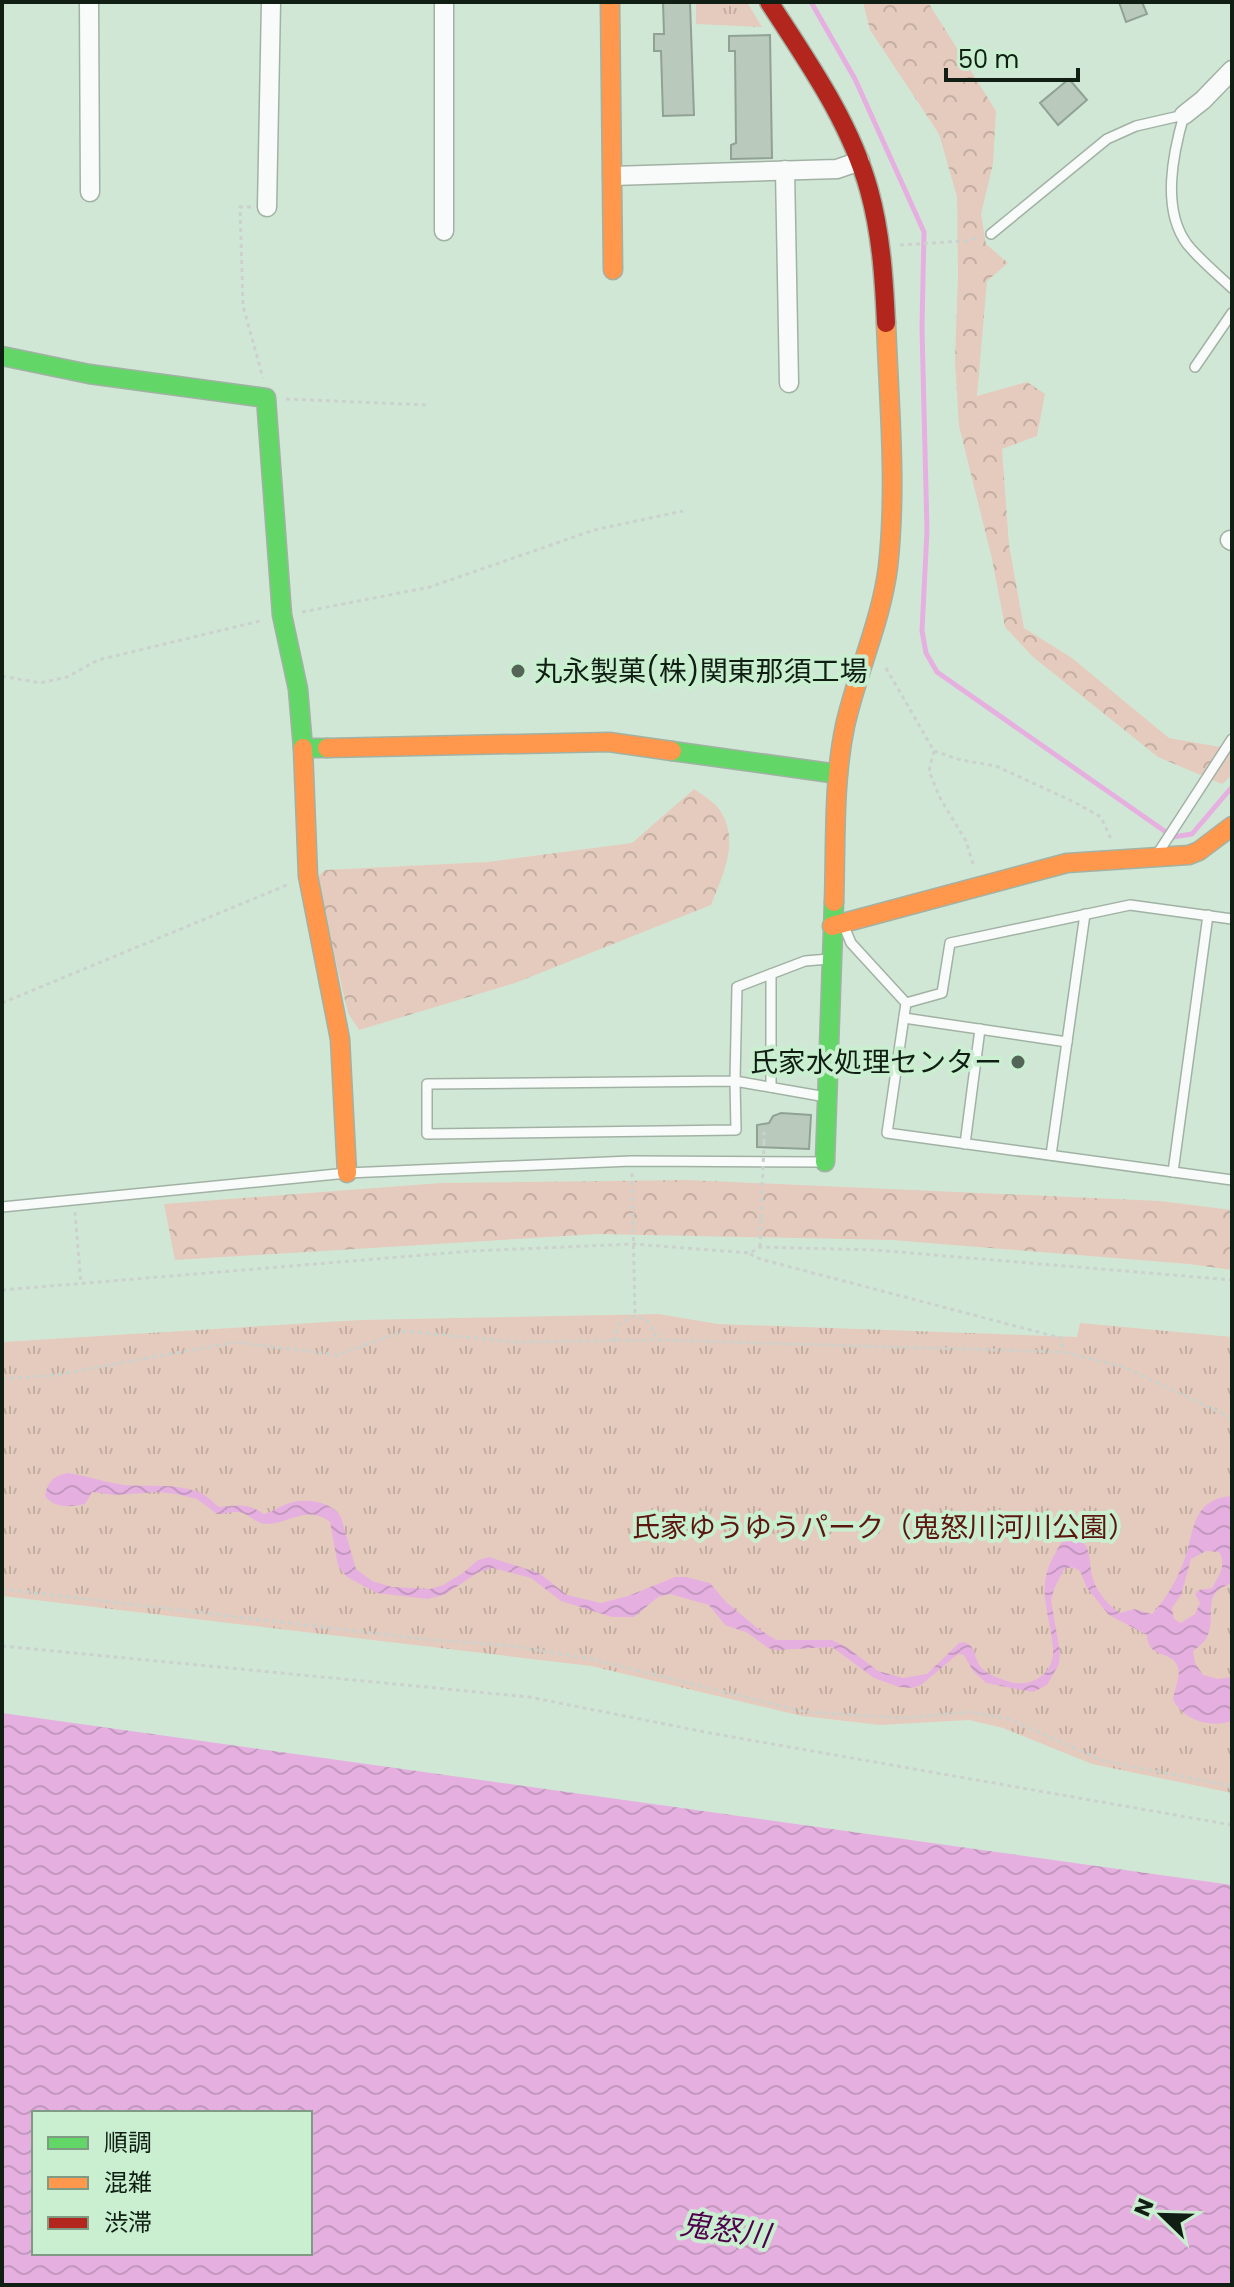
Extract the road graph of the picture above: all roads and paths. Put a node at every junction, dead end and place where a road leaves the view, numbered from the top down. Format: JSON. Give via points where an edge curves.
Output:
{"nodes":[{"id":1,"x":89,"y":2,"type":"edge"},
{"id":2,"x":271,"y":2,"type":"edge"},
{"id":3,"x":444,"y":2,"type":"edge"},
{"id":4,"x":610,"y":2,"type":"edge"},
{"id":5,"x":769,"y":2,"type":"edge"},
{"id":6,"x":1232,"y":70,"type":"edge"},
{"id":7,"x":1184,"y":115,"type":"junction"},
{"id":8,"x":860,"y":161,"type":"junction"},
{"id":9,"x":785,"y":170,"type":"junction"},
{"id":10,"x":612,"y":176,"type":"junction"},
{"id":11,"x":90,"y":192,"type":"dead end"},
{"id":12,"x":267,"y":207,"type":"joint"},
{"id":13,"x":444,"y":231,"type":"dead end"},
{"id":14,"x":991,"y":234,"type":"dead end"},
{"id":15,"x":966,"y":241,"type":"dead end"},
{"id":16,"x":899,"y":245,"type":"dead end"},
{"id":17,"x":613,"y":270,"type":"dead end"},
{"id":18,"x":1232,"y":288,"type":"edge"},
{"id":19,"x":1232,"y":313,"type":"edge"},
{"id":20,"x":2,"y":356,"type":"edge"},
{"id":21,"x":1195,"y":367,"type":"dead end"},
{"id":22,"x":789,"y":383,"type":"dead end"},
{"id":23,"x":266,"y":398,"type":"junction"},
{"id":24,"x":427,"y":405,"type":"dead end"},
{"id":25,"x":683,"y":511,"type":"dead end"},
{"id":26,"x":282,"y":615,"type":"junction"},
{"id":27,"x":880,"y":657,"type":"dead end"},
{"id":28,"x":2,"y":676,"type":"edge"},
{"id":29,"x":1232,"y":739,"type":"edge"},
{"id":30,"x":303,"y":748,"type":"junction"},
{"id":31,"x":934,"y":751,"type":"junction"},
{"id":32,"x":838,"y":774,"type":"junction"},
{"id":33,"x":1232,"y":826,"type":"edge"},
{"id":34,"x":1160,"y":850,"type":"junction"},
{"id":35,"x":1113,"y":859,"type":"junction"},
{"id":36,"x":308,"y":876,"type":"junction"},
{"id":37,"x":979,"y":885,"type":"junction"},
{"id":38,"x":1085,"y":914,"type":"junction"},
{"id":39,"x":1208,"y":915,"type":"junction"},
{"id":40,"x":1232,"y":919,"type":"edge"},
{"id":41,"x":837,"y":925,"type":"junction"},
{"id":42,"x":832,"y":959,"type":"junction"},
{"id":43,"x":771,"y":974,"type":"junction"},
{"id":44,"x":2,"y":1003,"type":"edge"},
{"id":45,"x":906,"y":1003,"type":"junction"},
{"id":46,"x":904,"y":1018,"type":"junction"},
{"id":47,"x":980,"y":1029,"type":"junction"},
{"id":48,"x":1067,"y":1042,"type":"junction"},
{"id":49,"x":735,"y":1081,"type":"junction"},
{"id":50,"x":771,"y":1087,"type":"junction"},
{"id":51,"x":826,"y":1097,"type":"junction"},
{"id":52,"x":764,"y":1132,"type":"dead end"},
{"id":53,"x":965,"y":1144,"type":"junction"},
{"id":54,"x":1051,"y":1155,"type":"junction"},
{"id":55,"x":631,"y":1161,"type":"junction"},
{"id":56,"x":825,"y":1162,"type":"joint"},
{"id":57,"x":1173,"y":1172,"type":"junction"},
{"id":58,"x":347,"y":1173,"type":"junction"},
{"id":59,"x":1232,"y":1180,"type":"edge"},
{"id":60,"x":74,"y":1201,"type":"junction"},
{"id":61,"x":2,"y":1207,"type":"edge"},
{"id":62,"x":633,"y":1244,"type":"junction"},
{"id":63,"x":760,"y":1247,"type":"junction"},
{"id":64,"x":750,"y":1253,"type":"junction"},
{"id":65,"x":1232,"y":1280,"type":"edge"},
{"id":66,"x":81,"y":1284,"type":"junction"},
{"id":67,"x":2,"y":1290,"type":"edge"},
{"id":68,"x":635,"y":1316,"type":"junction"},
{"id":69,"x":658,"y":1340,"type":"junction"},
{"id":70,"x":614,"y":1341,"type":"junction"},
{"id":71,"x":1063,"y":1352,"type":"junction"},
{"id":72,"x":2,"y":1379,"type":"edge"},
{"id":73,"x":1232,"y":1418,"type":"edge"},
{"id":74,"x":2,"y":1589,"type":"edge"},
{"id":75,"x":2,"y":1646,"type":"edge"},
{"id":76,"x":1232,"y":1786,"type":"edge"},
{"id":77,"x":1232,"y":1825,"type":"edge"}],
"edges":[{"from":1,"to":11,"type":"street"},
{"from":2,"to":12,"type":"street"},
{"from":3,"to":13,"type":"street"},
{"from":4,"to":10,"type":"street"},
{"from":5,"to":8,"type":"street","via":[[840,116]]},
{"from":6,"to":7,"type":"street"},
{"from":7,"to":14,"type":"lane","via":[[1107,139]]},
{"from":7,"to":18,"type":"lane","via":[[1172,180],[1178,228]]},
{"from":8,"to":9,"type":"street","via":[[837,169]]},
{"from":8,"to":32,"type":"street","via":[[881,246],[890,556]]},
{"from":9,"to":10,"type":"street"},
{"from":9,"to":22,"type":"street"},
{"from":10,"to":17,"type":"street"},
{"from":12,"to":23,"type":"path","via":[[240,207],[243,306]]},
{"from":15,"to":16,"type":"path"},
{"from":19,"to":21,"type":"lane"},
{"from":20,"to":23,"type":"street","via":[[89,374]]},
{"from":23,"to":24,"type":"path"},
{"from":23,"to":26,"type":"street"},
{"from":25,"to":26,"type":"path","via":[[594,530],[430,587]]},
{"from":26,"to":28,"type":"path","via":[[98,660],[67,677],[40,683]]},
{"from":26,"to":30,"type":"street","via":[[298,689]]},
{"from":27,"to":31,"type":"path"},
{"from":29,"to":34,"type":"lane"},
{"from":30,"to":32,"type":"street","via":[[609,742]]},
{"from":30,"to":36,"type":"street"},
{"from":31,"to":35,"type":"path","via":[[996,766],[1101,817]]},
{"from":31,"to":37,"type":"path","via":[[929,771],[966,841]]},
{"from":32,"to":41,"type":"street"},
{"from":33,"to":34,"type":"street","via":[[1189,855]]},
{"from":34,"to":35,"type":"street"},
{"from":35,"to":37,"type":"street","via":[[1067,863]]},
{"from":36,"to":44,"type":"path"},
{"from":36,"to":58,"type":"street","via":[[340,1039]]},
{"from":37,"to":41,"type":"street"},
{"from":38,"to":39,"type":"lane","via":[[1130,905]]},
{"from":38,"to":45,"type":"lane","via":[[950,943],[942,993]]},
{"from":38,"to":48,"type":"lane"},
{"from":39,"to":40,"type":"lane"},
{"from":39,"to":57,"type":"lane"},
{"from":41,"to":42,"type":"street"},
{"from":41,"to":45,"type":"lane"},
{"from":42,"to":43,"type":"lane","via":[[805,961]]},
{"from":42,"to":51,"type":"street"},
{"from":43,"to":49,"type":"lane","via":[[737,987]]},
{"from":43,"to":50,"type":"lane"},
{"from":45,"to":46,"type":"lane"},
{"from":46,"to":47,"type":"lane"},
{"from":46,"to":53,"type":"lane","via":[[887,1133]]},
{"from":47,"to":48,"type":"lane"},
{"from":47,"to":53,"type":"lane"},
{"from":48,"to":54,"type":"lane"},
{"from":49,"to":49,"type":"lane","via":[[736,1130],[427,1134],[427,1084]]},
{"from":49,"to":50,"type":"lane"},
{"from":50,"to":51,"type":"lane"},
{"from":51,"to":56,"type":"street"},
{"from":52,"to":63,"type":"path","bridge":true},
{"from":53,"to":54,"type":"lane"},
{"from":54,"to":57,"type":"lane"},
{"from":55,"to":56,"type":"lane"},
{"from":55,"to":58,"type":"lane"},
{"from":55,"to":62,"type":"path"},
{"from":57,"to":59,"type":"lane"},
{"from":58,"to":60,"type":"lane"},
{"from":60,"to":61,"type":"lane"},
{"from":60,"to":66,"type":"path"},
{"from":62,"to":64,"type":"path"},
{"from":62,"to":66,"type":"path","via":[[472,1251]]},
{"from":62,"to":68,"type":"path"},
{"from":63,"to":64,"type":"path"},
{"from":63,"to":65,"type":"path","via":[[875,1250]]},
{"from":64,"to":71,"type":"path","via":[[1061,1338]]},
{"from":66,"to":67,"type":"path"},
{"from":68,"to":69,"type":"path","via":[[648,1321]]},
{"from":68,"to":70,"type":"path","via":[[619,1323]]},
{"from":69,"to":70,"type":"path"},
{"from":69,"to":71,"type":"path"},
{"from":70,"to":72,"type":"path","via":[[515,1342],[404,1331],[337,1355],[236,1342],[55,1375]]},
{"from":71,"to":73,"type":"path","via":[[1124,1367]]},
{"from":74,"to":76,"type":"path","via":[[513,1646],[591,1659],[806,1712],[904,1718],[970,1712],[1009,1719],[1104,1761]]},
{"from":75,"to":77,"type":"path","via":[[529,1697]]}]}
